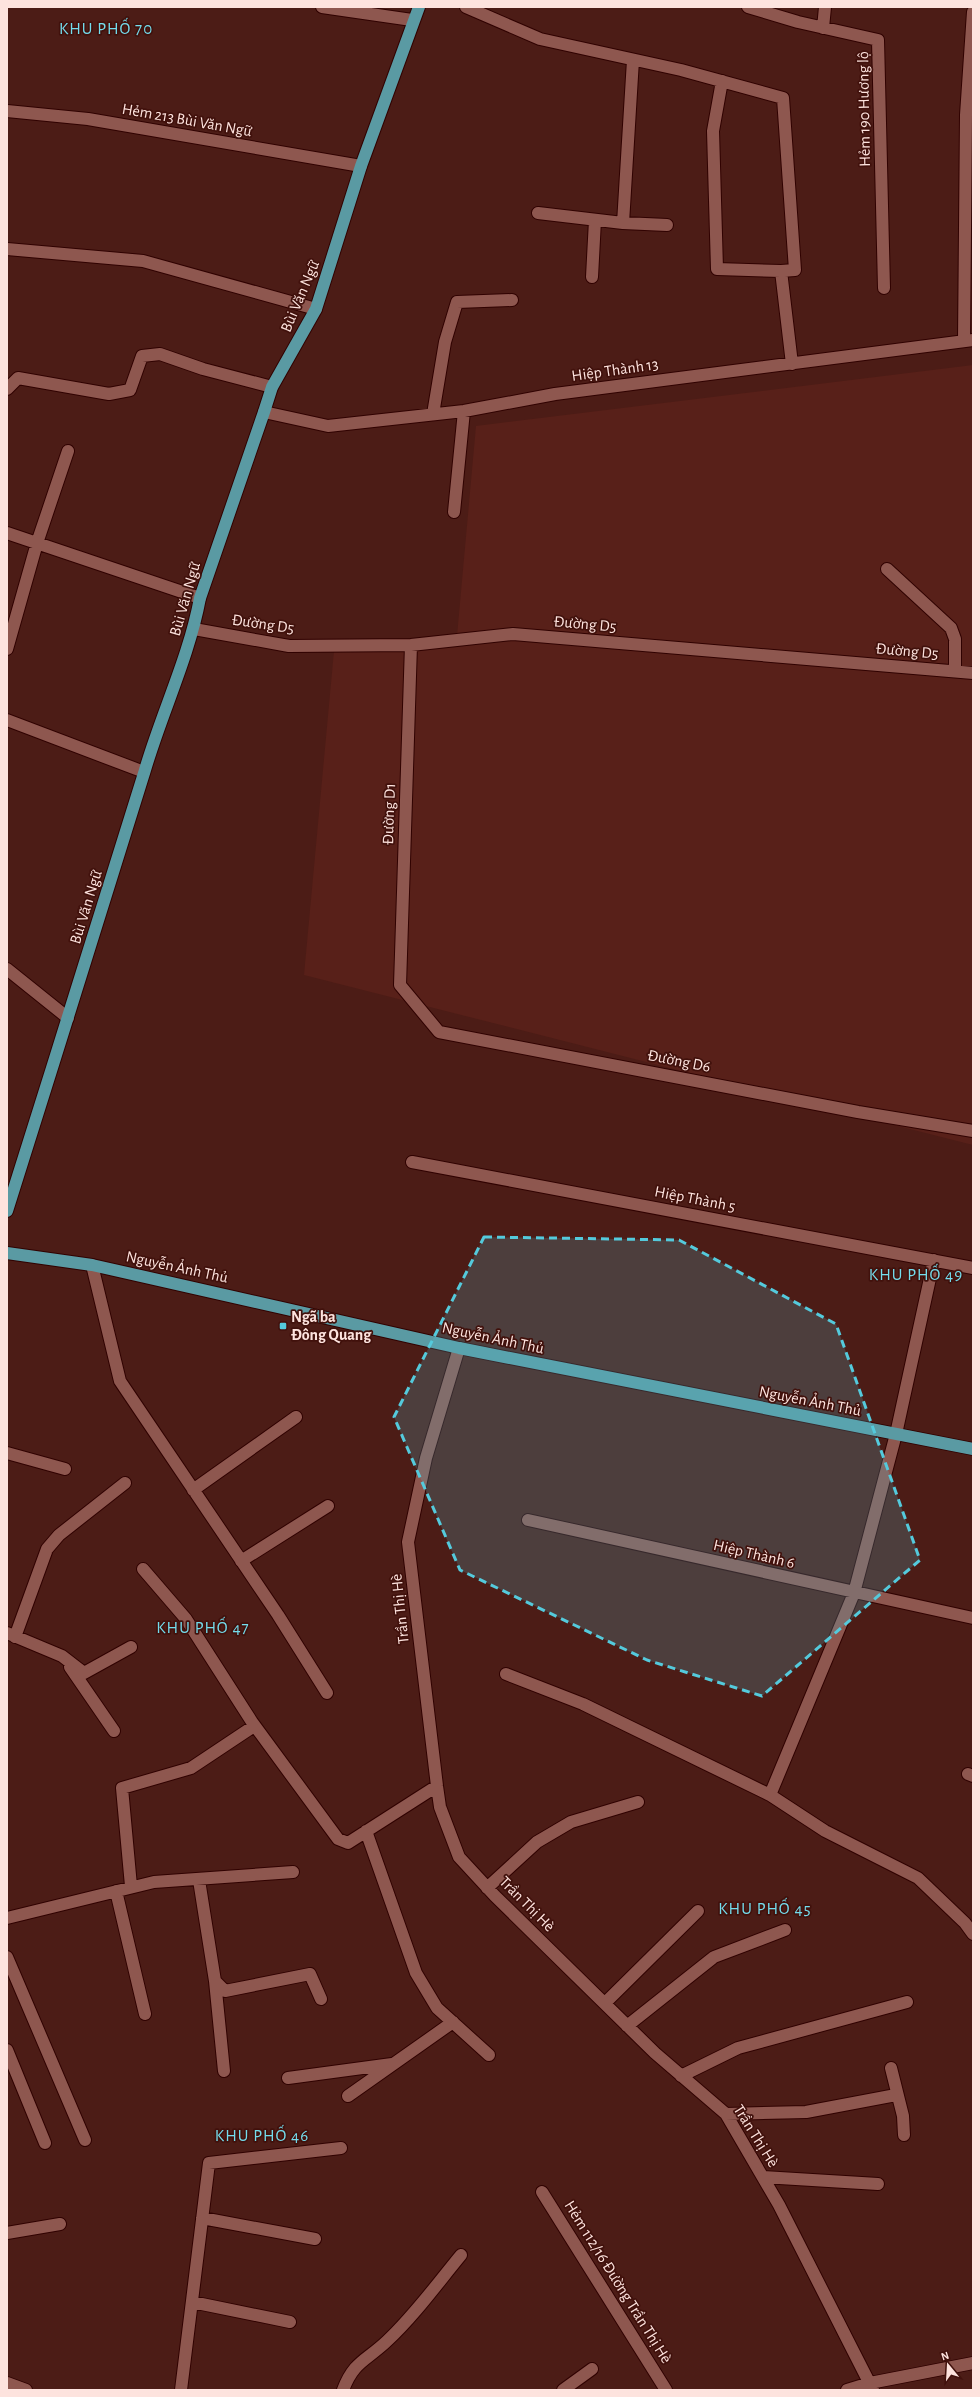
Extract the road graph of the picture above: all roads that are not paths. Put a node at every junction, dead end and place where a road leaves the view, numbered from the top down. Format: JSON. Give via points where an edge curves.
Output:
{"nodes":[{"id":1,"x":322,"y":7,"type":"edge"},
{"id":2,"x":419,"y":7,"type":"edge"},
{"id":3,"x":466,"y":7,"type":"edge"},
{"id":4,"x":748,"y":7,"type":"edge"},
{"id":5,"x":825,"y":7,"type":"edge"},
{"id":6,"x":973,"y":12,"type":"edge"},
{"id":7,"x":412,"y":20,"type":"junction"},
{"id":8,"x":824,"y":28,"type":"junction"},
{"id":9,"x":633,"y":60,"type":"junction"},
{"id":10,"x":722,"y":81,"type":"junction"},
{"id":11,"x":7,"y":111,"type":"edge"},
{"id":12,"x":361,"y":166,"type":"junction"},
{"id":13,"x":538,"y":213,"type":"dead end"},
{"id":14,"x":595,"y":220,"type":"junction"},
{"id":15,"x":623,"y":223,"type":"junction"},
{"id":16,"x":667,"y":225,"type":"dead end"},
{"id":17,"x":7,"y":249,"type":"edge"},
{"id":18,"x":781,"y":271,"type":"junction"},
{"id":19,"x":592,"y":277,"type":"dead end"},
{"id":20,"x":884,"y":288,"type":"dead end"},
{"id":21,"x":512,"y":300,"type":"dead end"},
{"id":22,"x":316,"y":309,"type":"junction"},
{"id":23,"x":968,"y":341,"type":"edge"},
{"id":24,"x":792,"y":364,"type":"junction"},
{"id":25,"x":272,"y":387,"type":"junction"},
{"id":26,"x":7,"y":389,"type":"edge"},
{"id":27,"x":464,"y":410,"type":"junction"},
{"id":28,"x":264,"y":412,"type":"junction"},
{"id":29,"x":433,"y":414,"type":"junction"},
{"id":30,"x":68,"y":451,"type":"dead end"},
{"id":31,"x":454,"y":512,"type":"dead end"},
{"id":32,"x":7,"y":533,"type":"edge"},
{"id":33,"x":37,"y":543,"type":"junction"},
{"id":34,"x":887,"y":569,"type":"dead end"},
{"id":35,"x":200,"y":598,"type":"junction"},
{"id":36,"x":194,"y":629,"type":"junction"},
{"id":37,"x":411,"y":645,"type":"junction"},
{"id":38,"x":7,"y":649,"type":"edge"},
{"id":39,"x":955,"y":671,"type":"junction"},
{"id":40,"x":973,"y":673,"type":"edge"},
{"id":41,"x":7,"y":720,"type":"edge"},
{"id":42,"x":144,"y":772,"type":"junction"},
{"id":43,"x":7,"y":969,"type":"edge"},
{"id":44,"x":400,"y":985,"type":"joint"},
{"id":45,"x":68,"y":1018,"type":"junction"},
{"id":46,"x":973,"y":1131,"type":"edge"},
{"id":47,"x":412,"y":1162,"type":"dead end"},
{"id":48,"x":7,"y":1211,"type":"edge"},
{"id":49,"x":7,"y":1253,"type":"edge"},
{"id":50,"x":934,"y":1260,"type":"junction"},
{"id":51,"x":92,"y":1265,"type":"junction"},
{"id":52,"x":973,"y":1268,"type":"edge"},
{"id":53,"x":459,"y":1348,"type":"junction"},
{"id":54,"x":296,"y":1417,"type":"dead end"},
{"id":55,"x":896,"y":1434,"type":"junction"},
{"id":56,"x":973,"y":1449,"type":"edge"},
{"id":57,"x":7,"y":1453,"type":"edge"},
{"id":58,"x":66,"y":1469,"type":"dead end"},
{"id":59,"x":125,"y":1483,"type":"dead end"},
{"id":60,"x":193,"y":1490,"type":"junction"},
{"id":61,"x":328,"y":1506,"type":"dead end"},
{"id":62,"x":528,"y":1520,"type":"dead end"},
{"id":63,"x":241,"y":1561,"type":"junction"},
{"id":64,"x":143,"y":1569,"type":"dead end"},
{"id":65,"x":854,"y":1593,"type":"junction"},
{"id":66,"x":973,"y":1618,"type":"edge"},
{"id":67,"x":11,"y":1635,"type":"edge"},
{"id":68,"x":131,"y":1647,"type":"dead end"},
{"id":69,"x":62,"y":1656,"type":"junction"},
{"id":70,"x":506,"y":1674,"type":"dead end"},
{"id":71,"x":327,"y":1693,"type":"dead end"},
{"id":72,"x":254,"y":1726,"type":"junction"},
{"id":73,"x":114,"y":1731,"type":"dead end"},
{"id":74,"x":437,"y":1786,"type":"junction"},
{"id":75,"x":770,"y":1796,"type":"junction"},
{"id":76,"x":638,"y":1802,"type":"dead end"},
{"id":77,"x":366,"y":1831,"type":"junction"},
{"id":78,"x":294,"y":1872,"type":"dead end"},
{"id":79,"x":199,"y":1880,"type":"junction"},
{"id":80,"x":131,"y":1886,"type":"junction"},
{"id":81,"x":487,"y":1888,"type":"junction"},
{"id":82,"x":116,"y":1891,"type":"junction"},
{"id":83,"x":698,"y":1911,"type":"dead end"},
{"id":84,"x":7,"y":1918,"type":"edge"},
{"id":85,"x":785,"y":1930,"type":"dead end"},
{"id":86,"x":973,"y":1934,"type":"edge"},
{"id":87,"x":7,"y":1958,"type":"edge"},
{"id":88,"x":215,"y":1981,"type":"junction"},
{"id":89,"x":321,"y":1999,"type":"dead end"},
{"id":90,"x":907,"y":2002,"type":"dead end"},
{"id":91,"x":605,"y":2003,"type":"junction"},
{"id":92,"x":145,"y":2014,"type":"dead end"},
{"id":93,"x":453,"y":2022,"type":"junction"},
{"id":94,"x":627,"y":2026,"type":"junction"},
{"id":95,"x":7,"y":2050,"type":"edge"},
{"id":96,"x":489,"y":2055,"type":"dead end"},
{"id":97,"x":393,"y":2064,"type":"junction"},
{"id":98,"x":891,"y":2068,"type":"dead end"},
{"id":99,"x":224,"y":2071,"type":"dead end"},
{"id":100,"x":682,"y":2076,"type":"junction"},
{"id":101,"x":288,"y":2078,"type":"dead end"},
{"id":102,"x":896,"y":2095,"type":"junction"},
{"id":103,"x":348,"y":2096,"type":"dead end"},
{"id":104,"x":726,"y":2114,"type":"junction"},
{"id":105,"x":904,"y":2135,"type":"dead end"},
{"id":106,"x":85,"y":2140,"type":"dead end"},
{"id":107,"x":45,"y":2143,"type":"dead end"},
{"id":108,"x":341,"y":2148,"type":"dead end"},
{"id":109,"x":763,"y":2177,"type":"junction"},
{"id":110,"x":878,"y":2184,"type":"dead end"},
{"id":111,"x":542,"y":2192,"type":"dead end"},
{"id":112,"x":202,"y":2218,"type":"junction"},
{"id":113,"x":60,"y":2224,"type":"dead end"},
{"id":114,"x":7,"y":2233,"type":"edge"},
{"id":115,"x":315,"y":2240,"type":"dead end"},
{"id":116,"x":461,"y":2255,"type":"dead end"},
{"id":117,"x":192,"y":2302,"type":"junction"},
{"id":118,"x":290,"y":2322,"type":"dead end"},
{"id":119,"x":973,"y":2363,"type":"edge"},
{"id":120,"x":592,"y":2369,"type":"dead end"},
{"id":121,"x":7,"y":2383,"type":"edge"},
{"id":122,"x":872,"y":2387,"type":"edge"},
{"id":123,"x":26,"y":2390,"type":"edge"},
{"id":124,"x":181,"y":2390,"type":"edge"},
{"id":125,"x":343,"y":2390,"type":"edge"},
{"id":126,"x":563,"y":2390,"type":"edge"},
{"id":127,"x":666,"y":2390,"type":"edge"},
{"id":128,"x":847,"y":2390,"type":"edge"}],
"edges":[{"from":1,"to":7,"type":"street"},
{"from":2,"to":7,"type":"main road","name":"Bùi Văn Ngữ"},
{"from":3,"to":9,"type":"street","via":[[540,39]]},
{"from":4,"to":8,"type":"street","name":"Hẻm 190 Hương lộ"},
{"from":5,"to":8,"type":"street"},
{"from":6,"to":23,"type":"street","via":[[966,116]]},
{"from":7,"to":12,"type":"main road","name":"Bùi Văn Ngữ"},
{"from":8,"to":20,"type":"street","name":"Hẻm 190 Hương lộ","via":[[878,40]]},
{"from":9,"to":10,"type":"street"},
{"from":9,"to":15,"type":"street"},
{"from":10,"to":18,"type":"street","via":[[783,98],[795,270]]},
{"from":10,"to":18,"type":"street","via":[[714,131],[717,269]]},
{"from":11,"to":12,"type":"street","name":"Hẻm 213 Bùi Văn Ngữ","via":[[88,119]]},
{"from":12,"to":22,"type":"main road","name":"Bùi Văn Ngữ"},
{"from":13,"to":14,"type":"street"},
{"from":14,"to":15,"type":"street"},
{"from":14,"to":19,"type":"street"},
{"from":15,"to":16,"type":"street"},
{"from":17,"to":22,"type":"street","via":[[143,261]]},
{"from":18,"to":24,"type":"street"},
{"from":21,"to":29,"type":"street","via":[[457,302],[445,342]]},
{"from":22,"to":25,"type":"main road","name":"Bùi Văn Ngữ"},
{"from":23,"to":24,"type":"street","name":"Hiệp Thành 13"},
{"from":24,"to":27,"type":"street","name":"Hiệp Thành 13","via":[[555,394]]},
{"from":25,"to":26,"type":"street","via":[[203,369],[160,354],[142,356],[130,390],[109,394],[18,378]]},
{"from":25,"to":28,"type":"main road","name":"Bùi Văn Ngữ"},
{"from":27,"to":29,"type":"street","name":"Hiệp Thành 13"},
{"from":27,"to":31,"type":"street"},
{"from":28,"to":29,"type":"street","name":"Hiệp Thành 13","via":[[328,426]]},
{"from":28,"to":35,"type":"main road","name":"Bùi Văn Ngữ"},
{"from":30,"to":33,"type":"street"},
{"from":32,"to":33,"type":"street"},
{"from":33,"to":35,"type":"street"},
{"from":33,"to":38,"type":"street"},
{"from":34,"to":39,"type":"street","via":[[951,628],[956,639]]},
{"from":35,"to":36,"type":"main road","name":"Bùi Văn Ngữ"},
{"from":36,"to":37,"type":"street","name":"Đường D5","via":[[289,646]]},
{"from":36,"to":42,"type":"main road","name":"Bùi Văn Ngữ"},
{"from":37,"to":39,"type":"street","name":"Đường D5","via":[[513,634]]},
{"from":37,"to":44,"type":"street","name":"Đường D1"},
{"from":39,"to":40,"type":"street","name":"Đường D5"},
{"from":41,"to":42,"type":"street"},
{"from":42,"to":45,"type":"main road","name":"Bùi Văn Ngữ"},
{"from":43,"to":45,"type":"street"},
{"from":44,"to":46,"type":"street","name":"Đường D6","via":[[439,1032],[858,1112]]},
{"from":45,"to":48,"type":"main road","name":"Bùi Văn Ngữ"},
{"from":47,"to":50,"type":"street","name":"Hiệp Thành 5"},
{"from":49,"to":51,"type":"main road","name":"Nguyễn Ảnh Thủ"},
{"from":50,"to":52,"type":"street","name":"Hiệp Thành 5"},
{"from":50,"to":55,"type":"street"},
{"from":51,"to":53,"type":"main road","name":"Nguyễn Ảnh Thủ"},
{"from":51,"to":60,"type":"street","via":[[120,1382]]},
{"from":53,"to":55,"type":"main road","name":"Nguyễn Ảnh Thủ"},
{"from":53,"to":74,"type":"street","name":"Trần Thị Hè","via":[[426,1458],[408,1542]]},
{"from":54,"to":60,"type":"street"},
{"from":55,"to":56,"type":"main road","name":"Nguyễn Ảnh Thủ"},
{"from":55,"to":65,"type":"street"},
{"from":57,"to":58,"type":"street"},
{"from":59,"to":67,"type":"street","via":[[59,1535],[47,1549]]},
{"from":60,"to":63,"type":"street"},
{"from":61,"to":63,"type":"street"},
{"from":62,"to":65,"type":"street","name":"Hiệp Thành 6"},
{"from":63,"to":71,"type":"street"},
{"from":64,"to":72,"type":"street","via":[[186,1619]]},
{"from":65,"to":66,"type":"street","name":"Hiệp Thành 6"},
{"from":65,"to":75,"type":"street"},
{"from":67,"to":69,"type":"street"},
{"from":68,"to":69,"type":"street","via":[[84,1673]]},
{"from":69,"to":73,"type":"street"},
{"from":70,"to":75,"type":"street","via":[[590,1707]]},
{"from":72,"to":77,"type":"street","via":[[338,1839],[348,1843]]},
{"from":72,"to":80,"type":"street","via":[[191,1768],[122,1788]]},
{"from":74,"to":77,"type":"street"},
{"from":74,"to":81,"type":"street","name":"Trần Thị Hè","via":[[440,1806],[459,1858]]},
{"from":75,"to":86,"type":"street","via":[[824,1831],[918,1878],[965,1923]]},
{"from":76,"to":81,"type":"street","via":[[571,1822],[537,1842]]},
{"from":77,"to":93,"type":"street","via":[[416,1974],[437,2008]]},
{"from":78,"to":79,"type":"street"},
{"from":79,"to":80,"type":"street"},
{"from":79,"to":88,"type":"street"},
{"from":80,"to":82,"type":"street"},
{"from":81,"to":91,"type":"street","name":"Trần Thị Hè"},
{"from":82,"to":84,"type":"street"},
{"from":82,"to":92,"type":"street"},
{"from":83,"to":91,"type":"street"},
{"from":85,"to":94,"type":"street","via":[[714,1957]]},
{"from":87,"to":106,"type":"street"},
{"from":88,"to":89,"type":"street","via":[[225,1991],[310,1974]]},
{"from":88,"to":99,"type":"street"},
{"from":90,"to":100,"type":"street","via":[[738,2048]]},
{"from":91,"to":94,"type":"street","name":"Trần Thị Hè"},
{"from":93,"to":96,"type":"street"},
{"from":93,"to":97,"type":"street"},
{"from":94,"to":100,"type":"street","name":"Trần Thị Hè"},
{"from":95,"to":107,"type":"street"},
{"from":97,"to":101,"type":"street"},
{"from":97,"to":103,"type":"street"},
{"from":98,"to":102,"type":"street"},
{"from":100,"to":104,"type":"street","name":"Trần Thị Hè"},
{"from":102,"to":104,"type":"street","via":[[806,2112]]},
{"from":102,"to":105,"type":"street","via":[[903,2116]]},
{"from":104,"to":109,"type":"street","name":"Trần Thị Hè"},
{"from":108,"to":112,"type":"street","via":[[209,2163]]},
{"from":109,"to":110,"type":"street"},
{"from":109,"to":122,"type":"street","name":"Trần Thị Hè"},
{"from":111,"to":127,"type":"street","name":"Hẻm 112/16 Đường Trần Thị Hè"},
{"from":112,"to":115,"type":"street"},
{"from":112,"to":117,"type":"street"},
{"from":113,"to":114,"type":"street"},
{"from":116,"to":125,"type":"street","via":[[387,2341],[358,2363],[349,2374]]},
{"from":117,"to":118,"type":"street"},
{"from":117,"to":124,"type":"street"},
{"from":119,"to":122,"type":"street"},
{"from":120,"to":126,"type":"street"},
{"from":121,"to":123,"type":"street"},
{"from":122,"to":128,"type":"street"}]}
